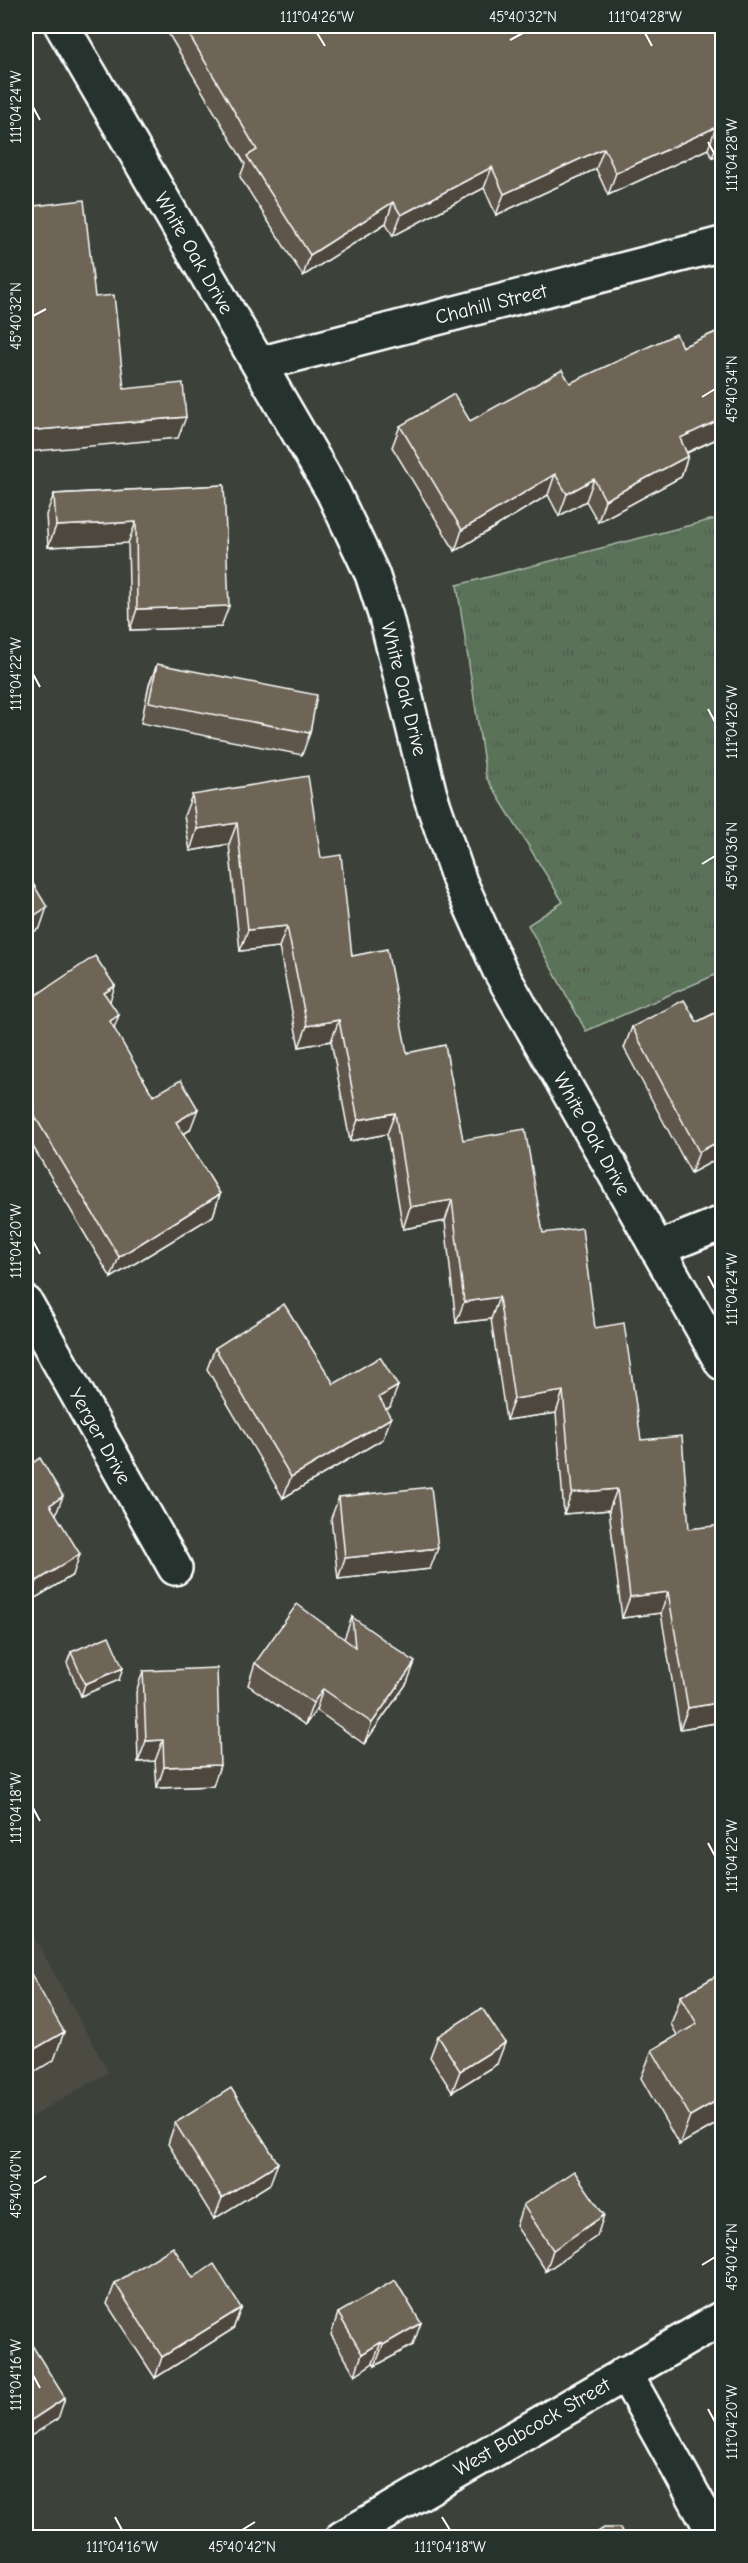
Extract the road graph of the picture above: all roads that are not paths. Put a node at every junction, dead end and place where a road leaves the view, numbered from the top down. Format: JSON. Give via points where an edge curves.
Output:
{"nodes":[{"id":1,"x":62,"y":26,"type":"edge"},
{"id":2,"x":723,"y":244,"type":"edge"},
{"id":3,"x":259,"y":364,"type":"junction"},
{"id":4,"x":723,"y":1222,"type":"edge"},
{"id":5,"x":657,"y":1249,"type":"junction"},
{"id":6,"x":26,"y":1304,"type":"edge"},
{"id":7,"x":723,"y":1363,"type":"edge"},
{"id":8,"x":175,"y":1568,"type":"dead end"},
{"id":9,"x":723,"y":2318,"type":"edge"},
{"id":10,"x":625,"y":2373,"type":"junction"},
{"id":11,"x":342,"y":2538,"type":"edge"},
{"id":12,"x":717,"y":2538,"type":"edge"}],
"edges":[{"from":1,"to":3,"type":"street","name":"White Oak Drive"},
{"from":2,"to":3,"type":"street","name":"Chahill Street"},
{"from":3,"to":5,"type":"street","name":"White Oak Drive","via":[[333,492],[372,574],[430,795],[460,882],[499,969]]},
{"from":4,"to":5,"type":"street"},
{"from":5,"to":7,"type":"street","name":"White Oak Drive"},
{"from":6,"to":8,"type":"street","name":"Yerger Drive"},
{"from":9,"to":10,"type":"street","name":"West Babcock Street"},
{"from":10,"to":11,"type":"street","name":"West Babcock Street"},
{"from":10,"to":12,"type":"street"}]}
